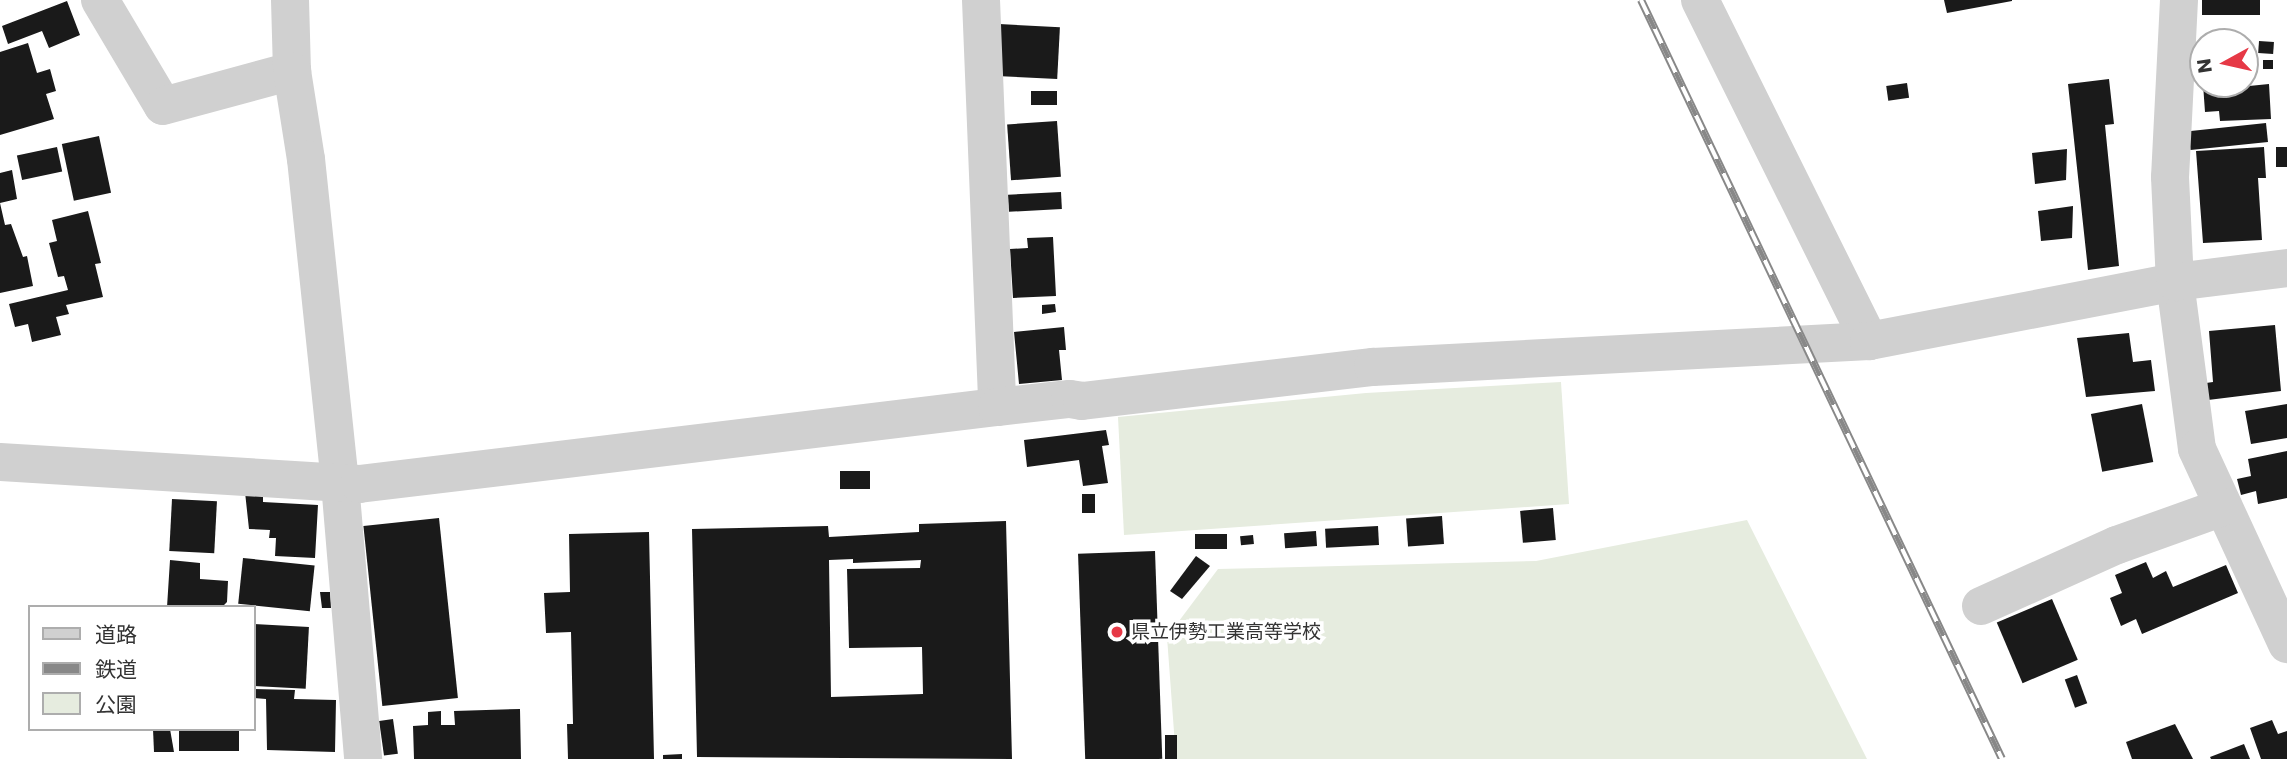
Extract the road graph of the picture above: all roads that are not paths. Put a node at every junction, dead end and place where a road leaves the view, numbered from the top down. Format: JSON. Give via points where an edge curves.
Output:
{"nodes":[{"id":1,"x":100,"y":0,"type":"edge"},
{"id":2,"x":290,"y":0,"type":"edge"},
{"id":3,"x":981,"y":0,"type":"edge"},
{"id":4,"x":1700,"y":0,"type":"edge"},
{"id":5,"x":2179,"y":0,"type":"edge"},
{"id":6,"x":292,"y":71,"type":"junction"},
{"id":7,"x":2287,"y":268,"type":"edge"},
{"id":8,"x":2175,"y":282,"type":"junction"},
{"id":9,"x":1869,"y":341,"type":"junction"},
{"id":10,"x":997,"y":407,"type":"junction"},
{"id":11,"x":0,"y":463,"type":"edge"},
{"id":12,"x":340,"y":483,"type":"junction"},
{"id":13,"x":2223,"y":507,"type":"junction"},
{"id":14,"x":1981,"y":606,"type":"dead end"},
{"id":15,"x":2287,"y":644,"type":"edge"},
{"id":16,"x":363,"y":759,"type":"edge"}],
"edges":[{"from":1,"to":6,"type":"street","via":[[163,106]]},
{"from":2,"to":6,"type":"street"},
{"from":3,"to":10,"type":"street"},
{"from":4,"to":9,"type":"street"},
{"from":5,"to":8,"type":"street","via":[[2170,177]]},
{"from":6,"to":12,"type":"street"},
{"from":7,"to":8,"type":"street"},
{"from":8,"to":9,"type":"street"},
{"from":8,"to":13,"type":"street","via":[[2197,449]]},
{"from":9,"to":10,"type":"street","via":[[1373,367]]},
{"from":10,"to":12,"type":"street"},
{"from":11,"to":12,"type":"street"},
{"from":12,"to":16,"type":"street"},
{"from":13,"to":14,"type":"street","via":[[2118,545]]},
{"from":13,"to":15,"type":"street"}]}
